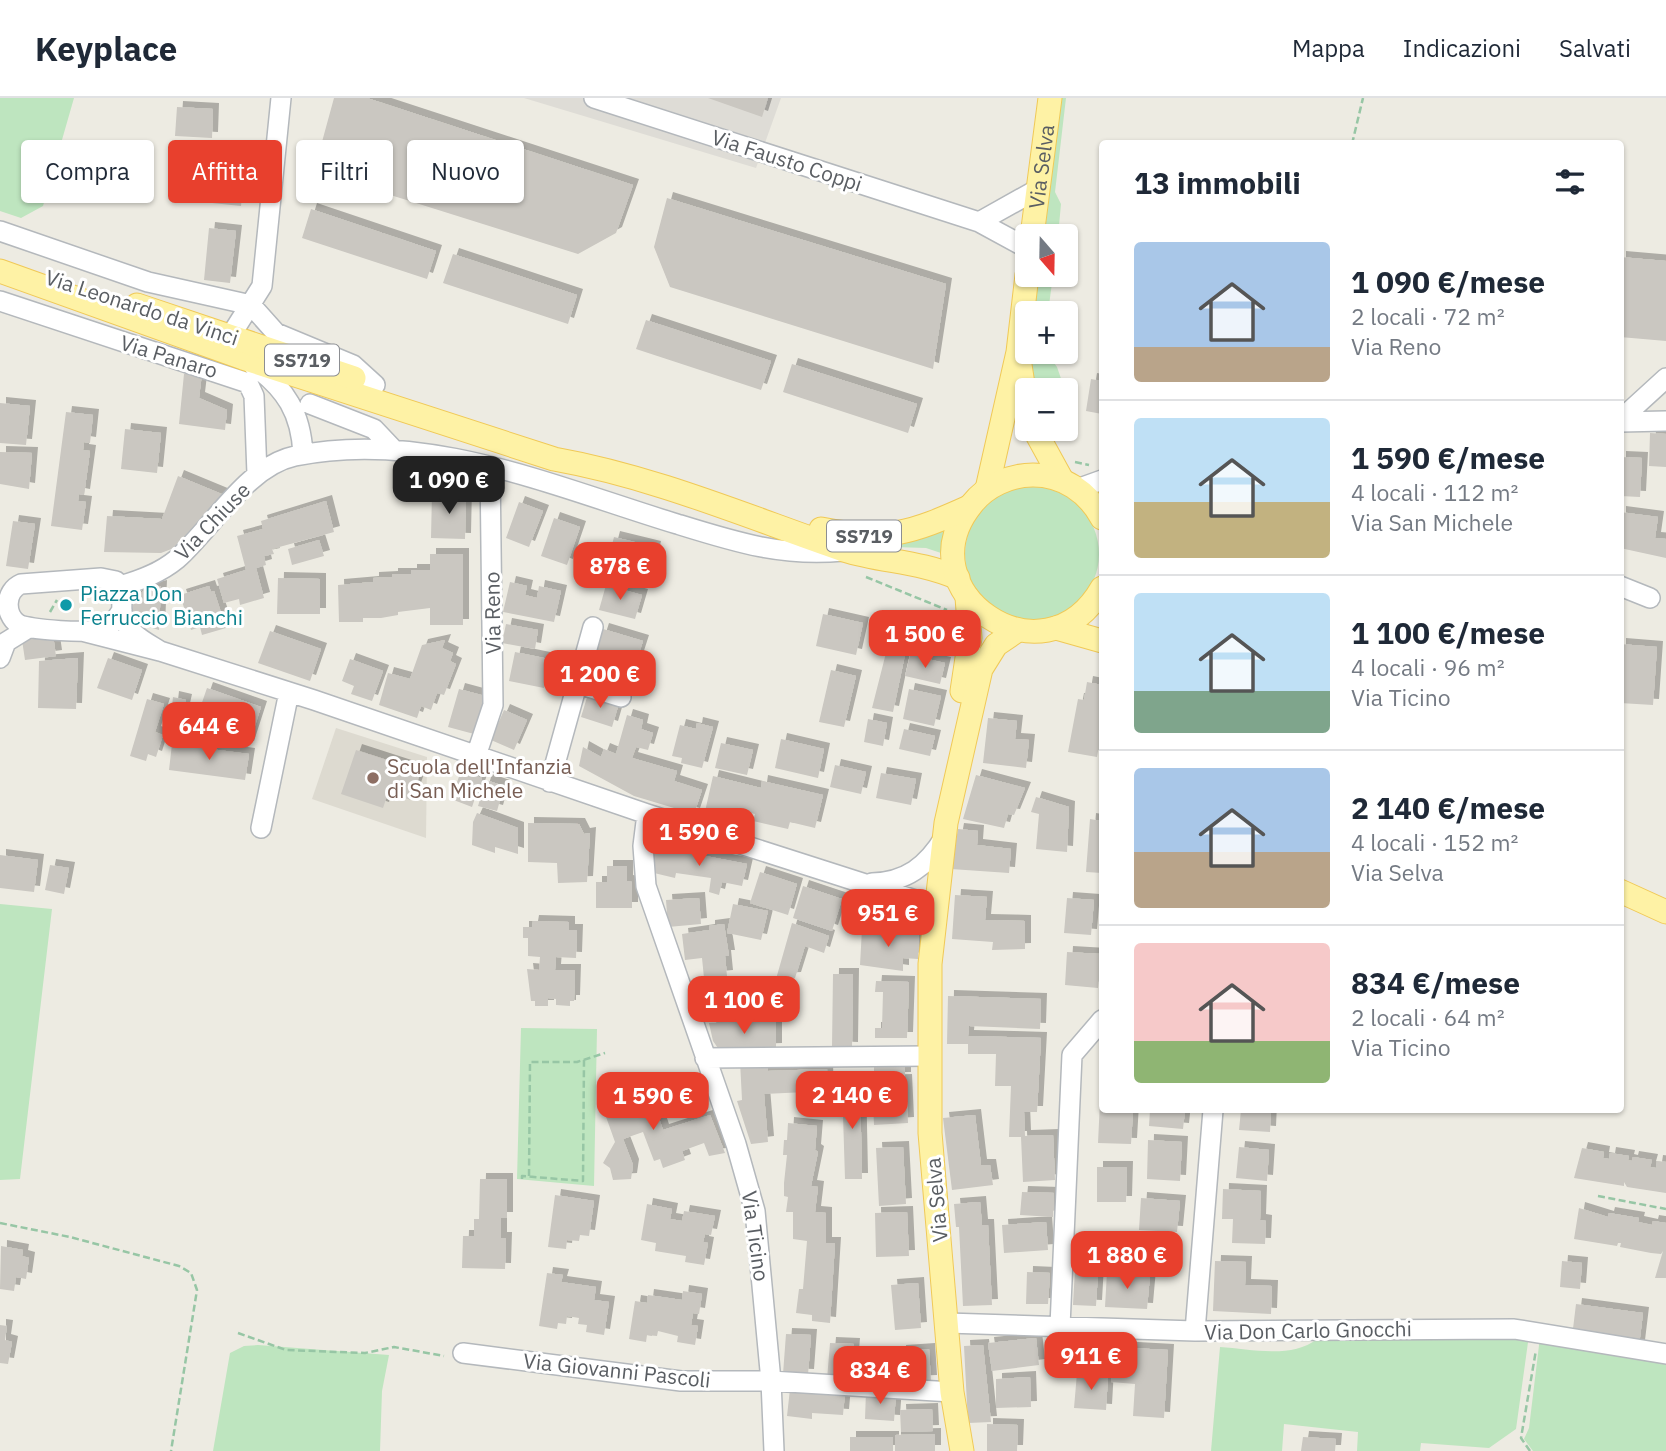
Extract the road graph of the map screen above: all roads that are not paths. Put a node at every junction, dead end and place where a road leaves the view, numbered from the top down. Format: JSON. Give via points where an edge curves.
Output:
{"nodes":[{"id":1,"x":281,"y":98,"type":"edge"},
{"id":2,"x":594,"y":98,"type":"edge"},
{"id":3,"x":1050,"y":98,"type":"edge"},
{"id":4,"x":1038,"y":189,"type":"junction"},
{"id":5,"x":979,"y":222,"type":"junction"},
{"id":6,"x":1034,"y":224,"type":"edge"},
{"id":7,"x":0,"y":231,"type":"edge"},
{"id":8,"x":1015,"y":242,"type":"edge"},
{"id":9,"x":0,"y":263,"type":"edge"},
{"id":10,"x":0,"y":271,"type":"edge"},
{"id":11,"x":0,"y":302,"type":"edge"},
{"id":12,"x":251,"y":305,"type":"junction"},
{"id":13,"x":231,"y":335,"type":"junction"},
{"id":14,"x":243,"y":358,"type":"junction"},
{"id":15,"x":1015,"y":364,"type":"edge"},
{"id":16,"x":1666,"y":378,"type":"edge"},
{"id":17,"x":375,"y":385,"type":"junction"},
{"id":18,"x":310,"y":404,"type":"dead end"},
{"id":19,"x":1624,"y":417,"type":"edge"},
{"id":20,"x":1624,"y":421,"type":"edge"},
{"id":21,"x":1666,"y":421,"type":"edge"},
{"id":22,"x":1042,"y":441,"type":"edge"},
{"id":23,"x":394,"y":449,"type":"junction"},
{"id":24,"x":303,"y":454,"type":"junction"},
{"id":25,"x":489,"y":467,"type":"junction"},
{"id":26,"x":600,"y":467,"type":"junction"},
{"id":27,"x":257,"y":474,"type":"junction"},
{"id":28,"x":1099,"y":480,"type":"edge"},
{"id":29,"x":1070,"y":485,"type":"junction"},
{"id":30,"x":987,"y":489,"type":"junction"},
{"id":31,"x":969,"y":507,"type":"junction"},
{"id":32,"x":1099,"y":513,"type":"edge"},
{"id":33,"x":756,"y":516,"type":"junction"},
{"id":34,"x":848,"y":551,"type":"junction"},
{"id":35,"x":0,"y":578,"type":"edge"},
{"id":36,"x":21,"y":584,"type":"junction"},
{"id":37,"x":120,"y":586,"type":"junction"},
{"id":38,"x":1624,"y":588,"type":"edge"},
{"id":39,"x":1099,"y":593,"type":"edge"},
{"id":40,"x":959,"y":596,"type":"junction"},
{"id":41,"x":1650,"y":598,"type":"dead end"},
{"id":42,"x":7,"y":599,"type":"junction"},
{"id":43,"x":122,"y":610,"type":"junction"},
{"id":44,"x":0,"y":622,"type":"edge"},
{"id":45,"x":593,"y":627,"type":"dead end"},
{"id":46,"x":36,"y":628,"type":"junction"},
{"id":47,"x":1056,"y":628,"type":"junction"},
{"id":48,"x":82,"y":631,"type":"junction"},
{"id":49,"x":1018,"y":631,"type":"junction"},
{"id":50,"x":1099,"y":640,"type":"edge"},
{"id":51,"x":160,"y":651,"type":"junction"},
{"id":52,"x":0,"y":658,"type":"edge"},
{"id":53,"x":578,"y":684,"type":"junction"},
{"id":54,"x":289,"y":692,"type":"junction"},
{"id":55,"x":621,"y":697,"type":"dead end"},
{"id":56,"x":476,"y":756,"type":"junction"},
{"id":57,"x":550,"y":782,"type":"junction"},
{"id":58,"x":647,"y":814,"type":"junction"},
{"id":59,"x":261,"y":828,"type":"dead end"},
{"id":60,"x":945,"y":830,"type":"junction"},
{"id":61,"x":863,"y":883,"type":"junction"},
{"id":62,"x":1624,"y":893,"type":"edge"},
{"id":63,"x":934,"y":906,"type":"junction"},
{"id":64,"x":1666,"y":912,"type":"edge"},
{"id":65,"x":1099,"y":1027,"type":"edge"},
{"id":66,"x":928,"y":1056,"type":"junction"},
{"id":67,"x":705,"y":1058,"type":"junction"},
{"id":68,"x":1213,"y":1113,"type":"edge"},
{"id":69,"x":947,"y":1323,"type":"junction"},
{"id":70,"x":1060,"y":1325,"type":"junction"},
{"id":71,"x":1195,"y":1331,"type":"junction"},
{"id":72,"x":463,"y":1353,"type":"road end"},
{"id":73,"x":1666,"y":1354,"type":"edge"},
{"id":74,"x":771,"y":1381,"type":"junction"},
{"id":75,"x":953,"y":1392,"type":"junction"},
{"id":76,"x":774,"y":1451,"type":"edge"},
{"id":77,"x":962,"y":1451,"type":"edge"}],
"edges":[{"from":1,"to":12,"type":"street","via":[[262,286]]},
{"from":2,"to":5,"type":"street","name":"Via Fausto Coppi"},
{"from":3,"to":4,"type":"main road","name":"Via Selva"},
{"from":4,"to":5,"type":"street"},
{"from":4,"to":6,"type":"main road","name":"Via Selva"},
{"from":5,"to":8,"type":"street","name":"Via Fausto Coppi"},
{"from":7,"to":12,"type":"street","via":[[148,282]]},
{"from":9,"to":13,"type":"main road","name":"Via Leonardo da Vinci","number":"SS719"},
{"from":10,"to":14,"type":"main road","name":"Via Leonardo da Vinci","number":"SS719"},
{"from":11,"to":27,"type":"street","name":"Via Panaro","via":[[248,383],[254,396]]},
{"from":12,"to":13,"type":"street"},
{"from":12,"to":17,"type":"street","via":[[276,333],[354,365]]},
{"from":13,"to":17,"type":"main road","name":"Via Leonardo da Vinci","number":"SS719"},
{"from":14,"to":24,"type":"street","name":"Via Panaro","via":[[274,380],[288,397],[300,422]]},
{"from":14,"to":26,"type":"main road","name":"Via Leonardo da Vinci","number":"SS719","via":[[554,459]]},
{"from":15,"to":30,"type":"main road"},
{"from":16,"to":19,"type":"street"},
{"from":17,"to":26,"type":"main road","name":"Via Leonardo da Vinci","number":"SS719","via":[[556,446]]},
{"from":18,"to":23,"type":"street","via":[[374,429]]},
{"from":20,"to":21,"type":"street"},
{"from":22,"to":29,"type":"main road"},
{"from":23,"to":24,"type":"street"},
{"from":23,"to":25,"type":"street"},
{"from":24,"to":27,"type":"street","name":"Via Chiuse","via":[[268,465]]},
{"from":25,"to":34,"type":"street","via":[[757,549]]},
{"from":25,"to":56,"type":"street","name":"Via Reno","via":[[493,705]]},
{"from":26,"to":33,"type":"main road","name":"Via Leonardo da Vinci","number":"SS719"},
{"from":27,"to":37,"type":"street","name":"Via Chiuse","via":[[176,559],[149,577]]},
{"from":28,"to":29,"type":"street"},
{"from":29,"to":30,"type":"main road","via":[[1040,475],[1018,476]]},
{"from":29,"to":32,"type":"main road"},
{"from":30,"to":31,"type":"main road"},
{"from":31,"to":33,"type":"main road","name":"Via Leonardo da Vinci","number":"SS719","via":[[886,536],[856,536]]},
{"from":31,"to":40,"type":"main road","name":"Via Selva","via":[[954,545]]},
{"from":33,"to":34,"type":"main road","name":"Via Leonardo da Vinci","number":"SS719"},
{"from":34,"to":40,"type":"main road","name":"Via Leonardo da Vinci","number":"SS719","via":[[918,564]]},
{"from":35,"to":36,"type":"street"},
{"from":36,"to":37,"type":"street","via":[[109,579]]},
{"from":36,"to":42,"type":"street"},
{"from":37,"to":43,"type":"street"},
{"from":38,"to":41,"type":"street"},
{"from":39,"to":47,"type":"main road","via":[[1079,616]]},
{"from":40,"to":49,"type":"main road","via":[[989,619]]},
{"from":40,"to":60,"type":"main road","name":"Via Selva","via":[[970,638],[947,777]]},
{"from":42,"to":44,"type":"street"},
{"from":42,"to":46,"type":"street","via":[[15,621]]},
{"from":43,"to":48,"type":"street","via":[[106,629]]},
{"from":43,"to":51,"type":"street","via":[[127,626]]},
{"from":45,"to":53,"type":"street"},
{"from":46,"to":48,"type":"street"},
{"from":46,"to":52,"type":"street","via":[[6,642]]},
{"from":47,"to":49,"type":"main road"},
{"from":47,"to":50,"type":"main road"},
{"from":48,"to":51,"type":"street"},
{"from":49,"to":60,"type":"main road","name":"Via Selva","via":[[996,645],[981,669]]},
{"from":51,"to":54,"type":"street"},
{"from":53,"to":55,"type":"street"},
{"from":53,"to":57,"type":"street"},
{"from":54,"to":56,"type":"street"},
{"from":54,"to":59,"type":"street"},
{"from":56,"to":57,"type":"street"},
{"from":57,"to":58,"type":"street"},
{"from":58,"to":61,"type":"street"},
{"from":58,"to":67,"type":"street","name":"Via Ticino","via":[[643,846],[646,886]]},
{"from":60,"to":61,"type":"street","via":[[923,866],[910,875]]},
{"from":60,"to":63,"type":"main road","name":"Via Selva"},
{"from":61,"to":63,"type":"street"},
{"from":62,"to":64,"type":"main road"},
{"from":63,"to":66,"type":"main road","name":"Via Selva"},
{"from":65,"to":70,"type":"street","via":[[1072,1055]]},
{"from":66,"to":67,"type":"street"},
{"from":66,"to":69,"type":"main road","name":"Via Selva"},
{"from":67,"to":74,"type":"street","name":"Via Ticino","via":[[755,1211]]},
{"from":68,"to":71,"type":"street"},
{"from":69,"to":70,"type":"street","name":"Via Don Carlo Gnocchi"},
{"from":69,"to":75,"type":"main road","name":"Via Selva"},
{"from":70,"to":71,"type":"street","name":"Via Don Carlo Gnocchi"},
{"from":71,"to":73,"type":"street","name":"Via Don Carlo Gnocchi","via":[[1456,1327],[1539,1333]]},
{"from":72,"to":74,"type":"street","name":"Via Giovanni Pascoli","via":[[681,1381]]},
{"from":74,"to":75,"type":"street"},
{"from":74,"to":76,"type":"street","name":"Via Ticino"},
{"from":75,"to":77,"type":"main road","name":"Via Selva"}]}
